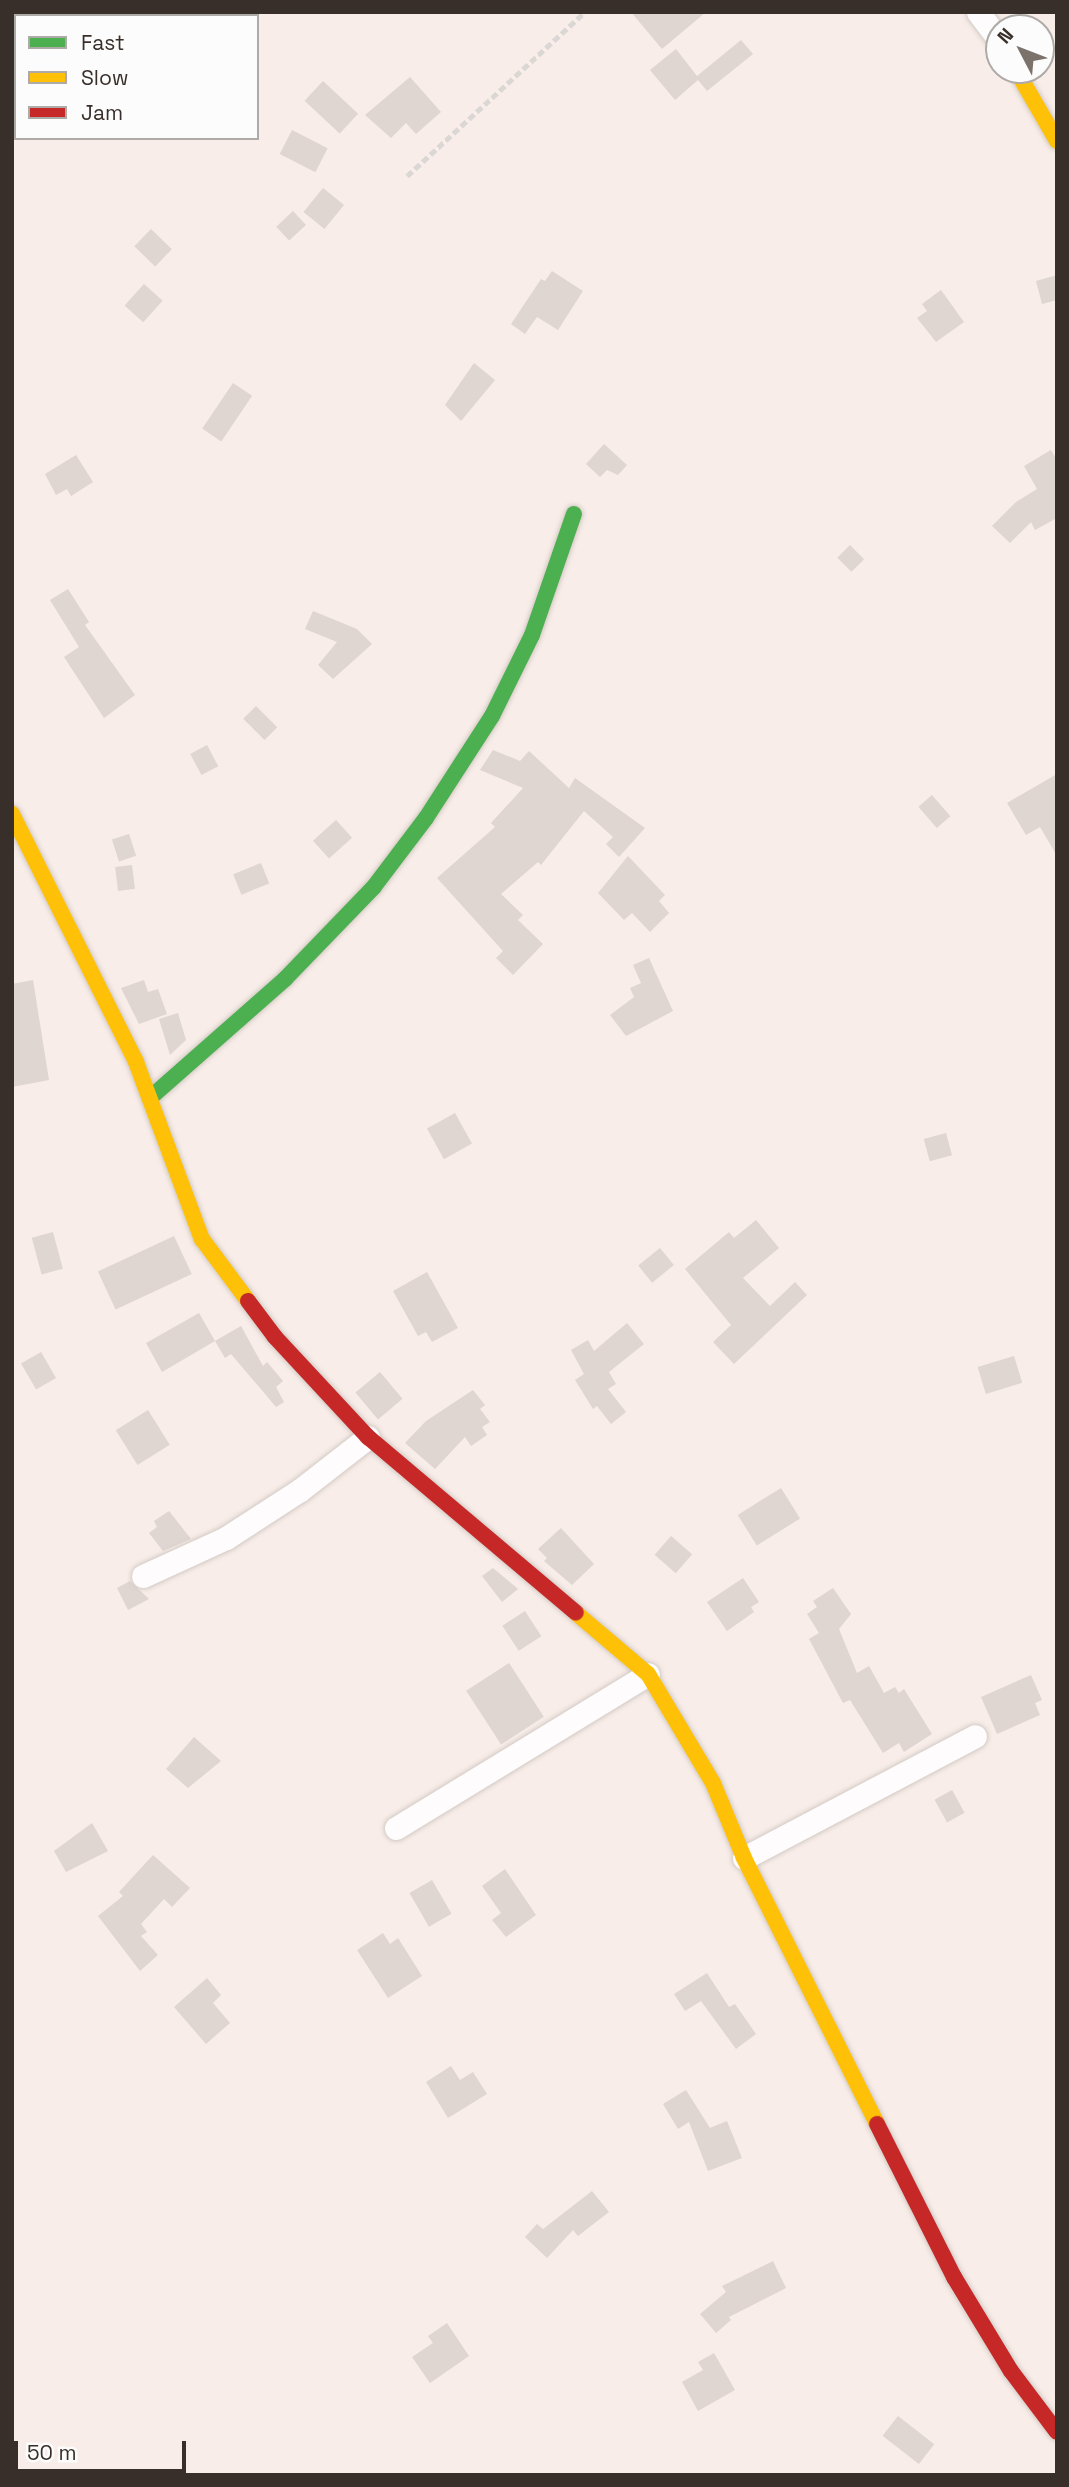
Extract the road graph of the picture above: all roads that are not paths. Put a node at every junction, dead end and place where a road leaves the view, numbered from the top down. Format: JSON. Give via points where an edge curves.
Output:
{"nodes":[{"id":1,"x":1024,"y":84,"type":"edge"},
{"id":2,"x":1057,"y":141,"type":"edge"},
{"id":3,"x":574,"y":514,"type":"dead end"},
{"id":4,"x":12,"y":814,"type":"edge"},
{"id":5,"x":150,"y":1098,"type":"junction"},
{"id":6,"x":368,"y":1437,"type":"junction"},
{"id":7,"x":143,"y":1576,"type":"dead end"},
{"id":8,"x":648,"y":1674,"type":"junction"},
{"id":9,"x":975,"y":1736,"type":"dead end"},
{"id":10,"x":396,"y":1828,"type":"dead end"},
{"id":11,"x":744,"y":1858,"type":"junction"},
{"id":12,"x":1057,"y":2432,"type":"edge"}],
"edges":[{"from":1,"to":2,"type":"street"},
{"from":3,"to":5,"type":"street","via":[[520,658],[492,716],[426,818],[373,888],[285,979]]},
{"from":4,"to":5,"type":"street"},
{"from":5,"to":6,"type":"street","via":[[202,1239],[275,1337]]},
{"from":6,"to":7,"type":"street","via":[[300,1490],[226,1538]]},
{"from":6,"to":8,"type":"street"},
{"from":8,"to":10,"type":"street"},
{"from":8,"to":11,"type":"street","via":[[713,1783]]},
{"from":9,"to":11,"type":"street"},
{"from":11,"to":12,"type":"street","via":[[954,2277],[1011,2371]]}]}
